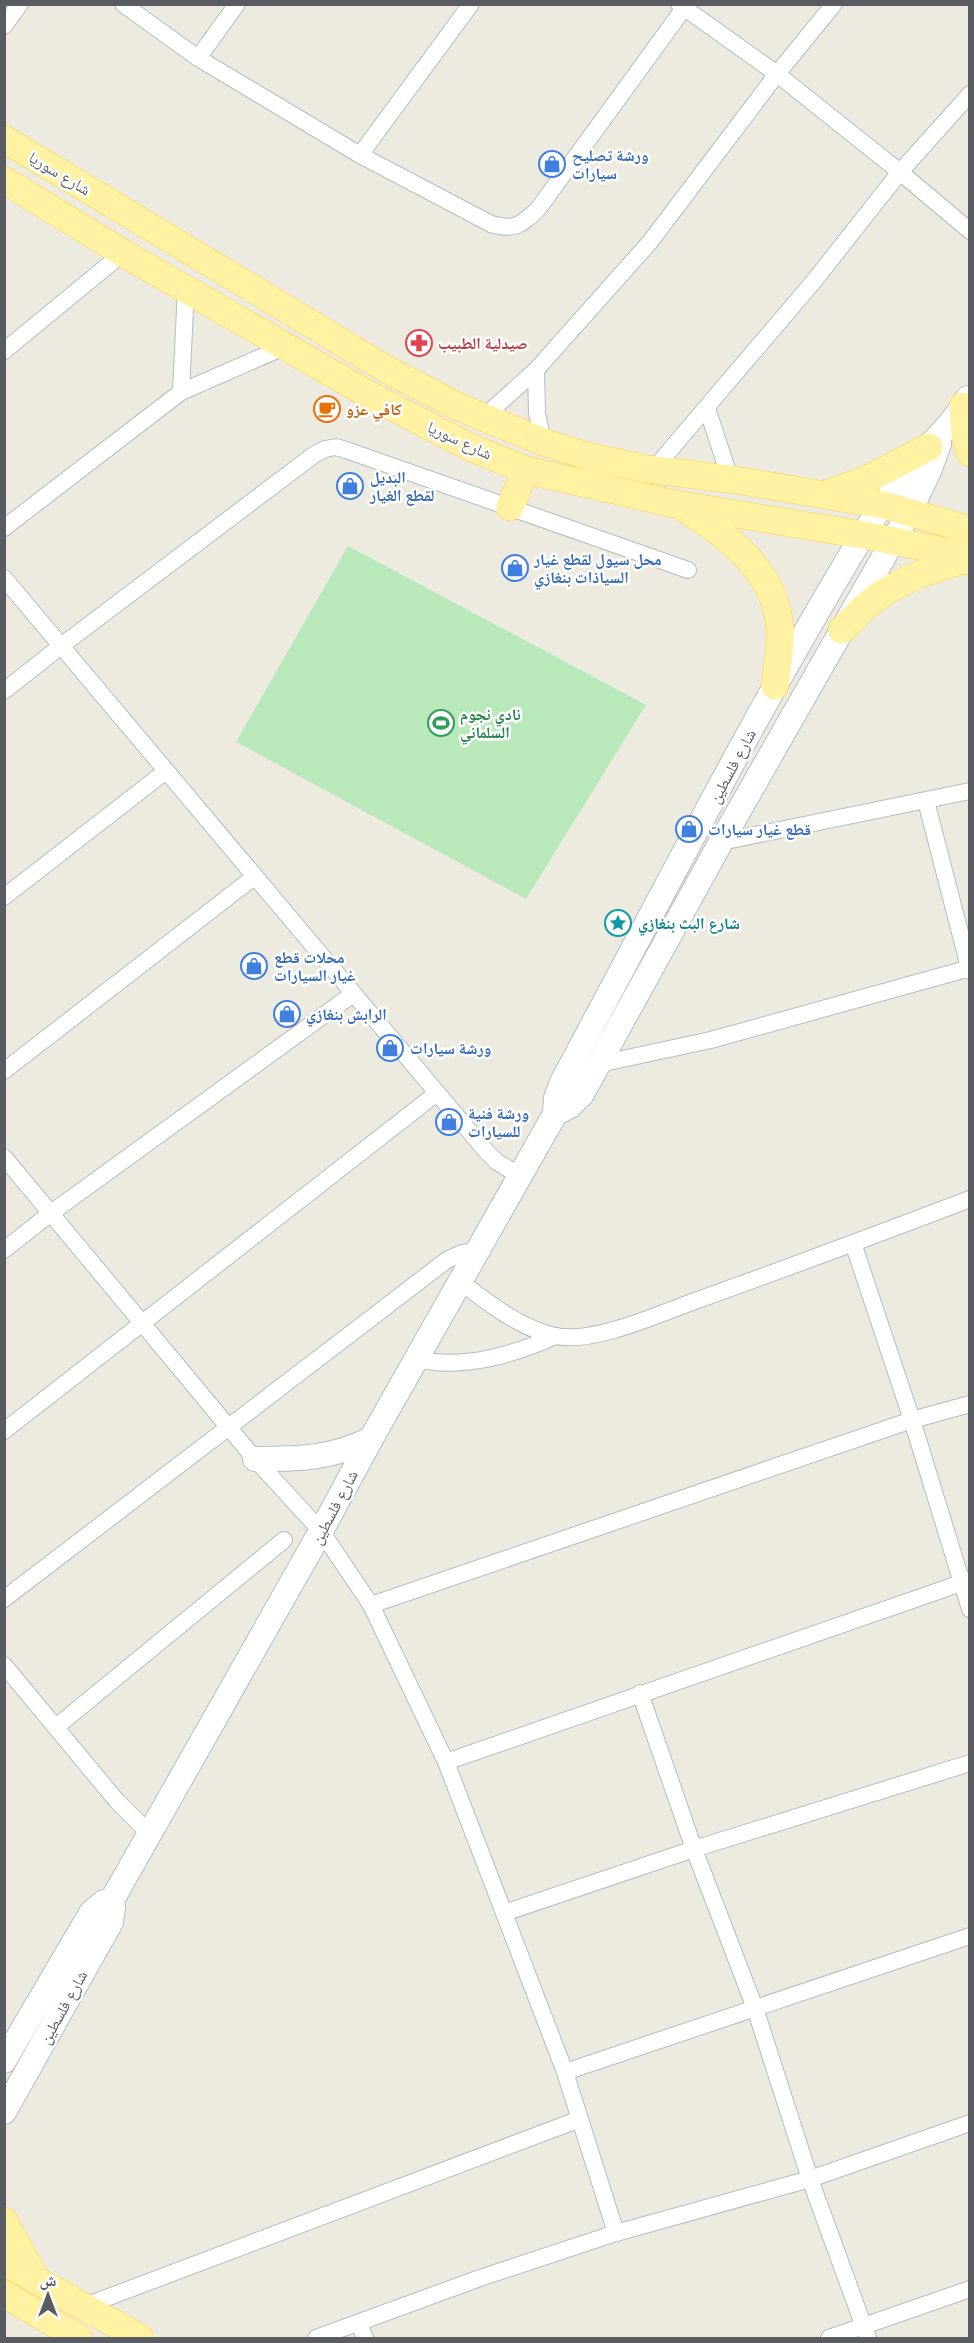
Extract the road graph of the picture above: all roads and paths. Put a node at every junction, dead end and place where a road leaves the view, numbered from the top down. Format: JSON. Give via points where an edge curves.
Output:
{"nodes":[{"id":1,"x":20,"y":4,"type":"edge"},
{"id":2,"x":123,"y":4,"type":"edge"},
{"id":3,"x":237,"y":4,"type":"edge"},
{"id":4,"x":471,"y":4,"type":"edge"},
{"id":5,"x":834,"y":4,"type":"edge"},
{"id":6,"x":684,"y":6,"type":"edge"},
{"id":7,"x":4,"y":26,"type":"edge"},
{"id":8,"x":198,"y":58,"type":"junction"},
{"id":9,"x":777,"y":74,"type":"junction"},
{"id":10,"x":969,"y":94,"type":"edge"},
{"id":11,"x":4,"y":139,"type":"edge"},
{"id":12,"x":360,"y":155,"type":"junction"},
{"id":13,"x":900,"y":172,"type":"junction"},
{"id":14,"x":4,"y":180,"type":"edge"},
{"id":15,"x":969,"y":231,"type":"edge"},
{"id":16,"x":123,"y":253,"type":"junction"},
{"id":17,"x":186,"y":288,"type":"junction"},
{"id":18,"x":284,"y":347,"type":"junction"},
{"id":19,"x":4,"y":351,"type":"edge"},
{"id":20,"x":536,"y":370,"type":"junction"},
{"id":21,"x":181,"y":392,"type":"junction"},
{"id":22,"x":966,"y":401,"type":"edge"},
{"id":23,"x":707,"y":408,"type":"junction"},
{"id":24,"x":484,"y":417,"type":"junction"},
{"id":25,"x":543,"y":442,"type":"junction"},
{"id":26,"x":935,"y":442,"type":"junction"},
{"id":27,"x":969,"y":453,"type":"edge"},
{"id":28,"x":526,"y":470,"type":"junction"},
{"id":29,"x":653,"y":470,"type":"junction"},
{"id":30,"x":736,"y":480,"type":"junction"},
{"id":31,"x":823,"y":495,"type":"junction"},
{"id":32,"x":675,"y":504,"type":"junction"},
{"id":33,"x":884,"y":505,"type":"junction"},
{"id":34,"x":510,"y":507,"type":"junction"},
{"id":35,"x":910,"y":511,"type":"junction"},
{"id":36,"x":4,"y":528,"type":"edge"},
{"id":37,"x":969,"y":530,"type":"edge"},
{"id":38,"x":863,"y":535,"type":"junction"},
{"id":39,"x":892,"y":542,"type":"junction"},
{"id":40,"x":969,"y":557,"type":"edge"},
{"id":41,"x":688,"y":570,"type":"dead end"},
{"id":42,"x":4,"y":578,"type":"edge"},
{"id":43,"x":842,"y":630,"type":"junction"},
{"id":44,"x":61,"y":646,"type":"junction"},
{"id":45,"x":775,"y":686,"type":"junction"},
{"id":46,"x":4,"y":691,"type":"edge"},
{"id":47,"x":166,"y":771,"type":"junction"},
{"id":48,"x":969,"y":791,"type":"edge"},
{"id":49,"x":926,"y":801,"type":"junction"},
{"id":50,"x":721,"y":842,"type":"junction"},
{"id":51,"x":254,"y":876,"type":"junction"},
{"id":52,"x":4,"y":897,"type":"edge"},
{"id":53,"x":969,"y":969,"type":"edge"},
{"id":54,"x":352,"y":994,"type":"junction"},
{"id":55,"x":599,"y":1064,"type":"junction"},
{"id":56,"x":4,"y":1071,"type":"edge"},
{"id":57,"x":437,"y":1093,"type":"junction"},
{"id":58,"x":555,"y":1114,"type":"junction"},
{"id":59,"x":4,"y":1157,"type":"edge"},
{"id":60,"x":520,"y":1176,"type":"junction"},
{"id":61,"x":969,"y":1199,"type":"edge"},
{"id":62,"x":51,"y":1214,"type":"junction"},
{"id":63,"x":853,"y":1243,"type":"junction"},
{"id":64,"x":4,"y":1250,"type":"edge"},
{"id":65,"x":478,"y":1251,"type":"junction"},
{"id":66,"x":460,"y":1282,"type":"junction"},
{"id":67,"x":142,"y":1323,"type":"junction"},
{"id":68,"x":556,"y":1336,"type":"junction"},
{"id":69,"x":416,"y":1359,"type":"junction"},
{"id":70,"x":969,"y":1404,"type":"edge"},
{"id":71,"x":912,"y":1420,"type":"junction"},
{"id":72,"x":229,"y":1427,"type":"junction"},
{"id":73,"x":4,"y":1431,"type":"edge"},
{"id":74,"x":371,"y":1439,"type":"junction"},
{"id":75,"x":255,"y":1459,"type":"junction"},
{"id":76,"x":321,"y":1532,"type":"junction"},
{"id":77,"x":284,"y":1540,"type":"dead end"},
{"id":78,"x":966,"y":1581,"type":"edge"},
{"id":79,"x":4,"y":1599,"type":"edge"},
{"id":80,"x":371,"y":1605,"type":"junction"},
{"id":81,"x":969,"y":1609,"type":"edge"},
{"id":82,"x":4,"y":1665,"type":"edge"},
{"id":83,"x":640,"y":1693,"type":"junction"},
{"id":84,"x":56,"y":1727,"type":"junction"},
{"id":85,"x":446,"y":1762,"type":"junction"},
{"id":86,"x":969,"y":1764,"type":"edge"},
{"id":87,"x":149,"y":1833,"type":"junction"},
{"id":88,"x":694,"y":1849,"type":"junction"},
{"id":89,"x":112,"y":1900,"type":"junction"},
{"id":90,"x":504,"y":1913,"type":"junction"},
{"id":91,"x":969,"y":1936,"type":"edge"},
{"id":92,"x":755,"y":2008,"type":"junction"},
{"id":93,"x":4,"y":2061,"type":"edge"},
{"id":94,"x":565,"y":2072,"type":"junction"},
{"id":95,"x":4,"y":2112,"type":"edge"},
{"id":96,"x":580,"y":2119,"type":"junction"},
{"id":97,"x":969,"y":2123,"type":"edge"},
{"id":98,"x":810,"y":2179,"type":"junction"},
{"id":99,"x":4,"y":2222,"type":"edge"},
{"id":100,"x":616,"y":2233,"type":"junction"},
{"id":101,"x":4,"y":2262,"type":"edge"},
{"id":102,"x":36,"y":2279,"type":"junction"},
{"id":103,"x":969,"y":2289,"type":"edge"},
{"id":104,"x":4,"y":2294,"type":"edge"},
{"id":105,"x":85,"y":2306,"type":"junction"},
{"id":106,"x":359,"y":2323,"type":"junction"},
{"id":107,"x":866,"y":2332,"type":"edge"},
{"id":108,"x":79,"y":2338,"type":"edge"},
{"id":109,"x":140,"y":2338,"type":"edge"},
{"id":110,"x":316,"y":2338,"type":"edge"},
{"id":111,"x":365,"y":2338,"type":"edge"},
{"id":112,"x":830,"y":2338,"type":"edge"}],
"edges":[{"from":1,"to":7,"type":"street"},
{"from":2,"to":8,"type":"street"},
{"from":3,"to":8,"type":"street"},
{"from":4,"to":12,"type":"street"},
{"from":5,"to":9,"type":"street"},
{"from":6,"to":9,"type":"street"},
{"from":6,"to":12,"type":"street","via":[[538,209],[523,222],[506,228],[491,224]]},
{"from":8,"to":12,"type":"street"},
{"from":9,"to":13,"type":"street"},
{"from":9,"to":20,"type":"street","via":[[650,242]]},
{"from":10,"to":13,"type":"street"},
{"from":11,"to":24,"type":"main road","name":"شارع سوريا","via":[[386,369]]},
{"from":13,"to":15,"type":"street"},
{"from":13,"to":23,"type":"street"},
{"from":14,"to":16,"type":"main road","name":"شارع سوريا"},
{"from":16,"to":17,"type":"main road","name":"شارع سوريا"},
{"from":16,"to":19,"type":"street"},
{"from":17,"to":18,"type":"main road","name":"شارع سوريا"},
{"from":17,"to":21,"type":"street"},
{"from":18,"to":21,"type":"street"},
{"from":18,"to":28,"type":"main road","name":"شارع سوريا","via":[[472,448]]},
{"from":20,"to":24,"type":"street"},
{"from":20,"to":25,"type":"street","via":[[537,413]]},
{"from":21,"to":36,"type":"street"},
{"from":22,"to":26,"type":"street","name":"شارع فلسطين"},
{"from":22,"to":27,"type":"main road"},
{"from":23,"to":29,"type":"street"},
{"from":23,"to":30,"type":"street","via":[[727,469]]},
{"from":24,"to":25,"type":"main road","name":"شارع سوريا"},
{"from":25,"to":29,"type":"main road","name":"شارع سوريا"},
{"from":26,"to":31,"type":"main road","via":[[866,480]]},
{"from":26,"to":33,"type":"street","name":"شارع فلسطين"},
{"from":26,"to":35,"type":"street","name":"شارع فلسطين","via":[[929,471]]},
{"from":28,"to":32,"type":"main road","name":"شارع سوريا"},
{"from":28,"to":34,"type":"main road"},
{"from":29,"to":30,"type":"main road","name":"شارع سوريا"},
{"from":30,"to":31,"type":"main road","name":"شارع سوريا"},
{"from":31,"to":33,"type":"main road","name":"شارع سوريا"},
{"from":32,"to":38,"type":"main road","name":"شارع سوريا"},
{"from":32,"to":45,"type":"main road","via":[[722,533],[746,554],[765,579],[777,604],[780,629]]},
{"from":33,"to":35,"type":"main road","name":"شارع سوريا"},
{"from":33,"to":38,"type":"street","name":"شارع فلسطين"},
{"from":34,"to":41,"type":"street"},
{"from":34,"to":44,"type":"street","via":[[346,450],[325,448]]},
{"from":35,"to":37,"type":"main road","name":"شارع سوريا"},
{"from":35,"to":39,"type":"street","name":"شارع فلسطين"},
{"from":38,"to":39,"type":"main road","name":"شارع سوريا"},
{"from":38,"to":45,"type":"street","name":"شارع فلسطين"},
{"from":39,"to":40,"type":"main road","name":"شارع سوريا"},
{"from":39,"to":43,"type":"street","name":"شارع فلسطين"},
{"from":40,"to":43,"type":"main road","via":[[894,586],[871,601]]},
{"from":42,"to":44,"type":"street"},
{"from":43,"to":50,"type":"street","name":"شارع فلسطين"},
{"from":44,"to":46,"type":"street"},
{"from":44,"to":47,"type":"street"},
{"from":45,"to":58,"type":"street","name":"شارع فلسطين","via":[[562,1082]]},
{"from":47,"to":51,"type":"street"},
{"from":47,"to":52,"type":"street"},
{"from":48,"to":49,"type":"street"},
{"from":49,"to":50,"type":"street"},
{"from":49,"to":53,"type":"street"},
{"from":50,"to":55,"type":"street","name":"شارع فلسطين"},
{"from":51,"to":54,"type":"street"},
{"from":51,"to":56,"type":"street"},
{"from":53,"to":55,"type":"street","via":[[711,1040]]},
{"from":54,"to":57,"type":"street"},
{"from":54,"to":62,"type":"street"},
{"from":55,"to":58,"type":"street","name":"شارع فلسطين","via":[[576,1101]]},
{"from":57,"to":60,"type":"street","via":[[496,1162]]},
{"from":57,"to":67,"type":"street"},
{"from":58,"to":60,"type":"street","name":"شارع فلسطين"},
{"from":59,"to":62,"type":"street"},
{"from":60,"to":65,"type":"street","name":"شارع فلسطين"},
{"from":61,"to":63,"type":"street"},
{"from":62,"to":64,"type":"street"},
{"from":62,"to":67,"type":"street"},
{"from":63,"to":68,"type":"street","via":[[621,1327],[590,1336]]},
{"from":63,"to":71,"type":"street"},
{"from":65,"to":66,"type":"street","name":"شارع فلسطين"},
{"from":65,"to":72,"type":"street","via":[[447,1260]]},
{"from":66,"to":68,"type":"street","via":[[508,1315]]},
{"from":66,"to":69,"type":"street","name":"شارع فلسطين"},
{"from":67,"to":72,"type":"street"},
{"from":67,"to":73,"type":"street"},
{"from":68,"to":69,"type":"street","via":[[498,1357],[469,1362],[436,1364]]},
{"from":69,"to":74,"type":"street","name":"شارع فلسطين"},
{"from":70,"to":71,"type":"street"},
{"from":71,"to":78,"type":"street"},
{"from":71,"to":80,"type":"street"},
{"from":72,"to":75,"type":"street"},
{"from":72,"to":79,"type":"street"},
{"from":74,"to":75,"type":"street","via":[[320,1457]]},
{"from":74,"to":76,"type":"street","name":"شارع فلسطين"},
{"from":75,"to":76,"type":"street"},
{"from":76,"to":80,"type":"street"},
{"from":76,"to":87,"type":"street","name":"شارع فلسطين"},
{"from":77,"to":84,"type":"street"},
{"from":78,"to":81,"type":"street"},
{"from":78,"to":83,"type":"street"},
{"from":80,"to":85,"type":"street"},
{"from":82,"to":84,"type":"street"},
{"from":83,"to":85,"type":"street"},
{"from":83,"to":88,"type":"street"},
{"from":84,"to":87,"type":"street","via":[[116,1800]]},
{"from":85,"to":90,"type":"street"},
{"from":86,"to":88,"type":"street"},
{"from":87,"to":89,"type":"street","name":"شارع فلسطين"},
{"from":88,"to":90,"type":"street"},
{"from":88,"to":92,"type":"street"},
{"from":89,"to":93,"type":"street","name":"شارع فلسطين","via":[[91,1913]]},
{"from":89,"to":95,"type":"street","name":"شارع فلسطين","via":[[111,1922]]},
{"from":90,"to":94,"type":"street"},
{"from":91,"to":92,"type":"street"},
{"from":92,"to":94,"type":"street"},
{"from":92,"to":98,"type":"street"},
{"from":94,"to":96,"type":"street"},
{"from":96,"to":100,"type":"street"},
{"from":96,"to":105,"type":"street"},
{"from":97,"to":98,"type":"street"},
{"from":98,"to":100,"type":"street"},
{"from":98,"to":107,"type":"street"},
{"from":99,"to":102,"type":"main road"},
{"from":100,"to":106,"type":"street"},
{"from":101,"to":102,"type":"main road"},
{"from":102,"to":105,"type":"main road"},
{"from":103,"to":107,"type":"street"},
{"from":104,"to":108,"type":"main road"},
{"from":105,"to":109,"type":"main road"},
{"from":106,"to":110,"type":"street"},
{"from":106,"to":111,"type":"street"},
{"from":107,"to":112,"type":"street"}]}
